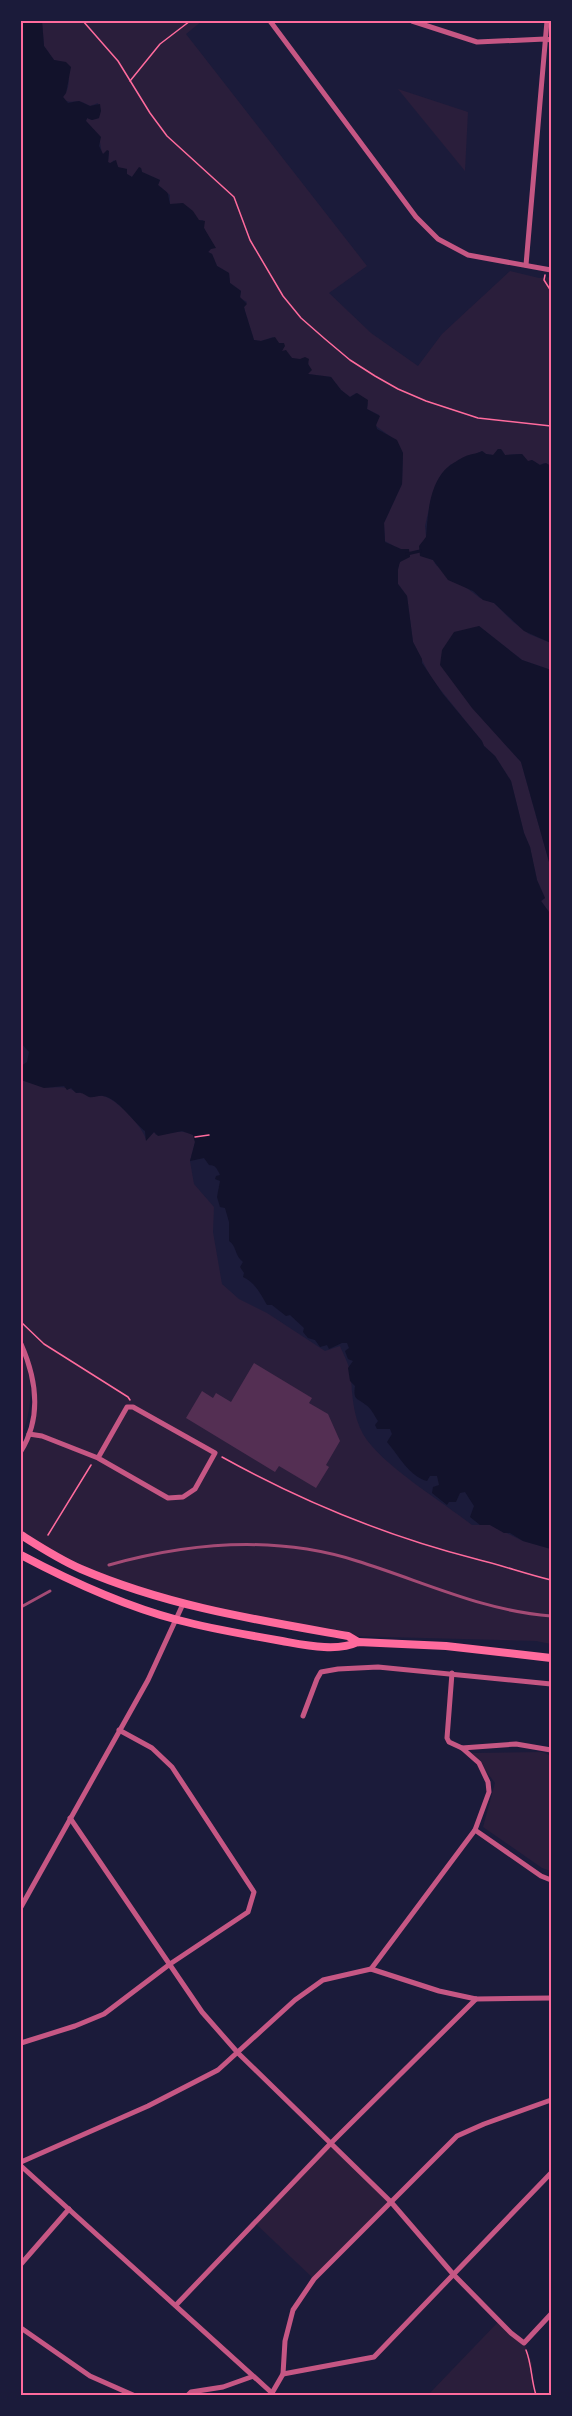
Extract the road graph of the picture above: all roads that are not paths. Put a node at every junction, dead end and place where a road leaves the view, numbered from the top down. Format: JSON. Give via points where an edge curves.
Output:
{"nodes":[{"id":1,"x":270,"y":21,"type":"edge"},
{"id":2,"x":412,"y":21,"type":"edge"},
{"id":3,"x":547,"y":21,"type":"edge"},
{"id":4,"x":548,"y":39,"type":"edge"},
{"id":5,"x":526,"y":265,"type":"junction"},
{"id":6,"x":548,"y":269,"type":"edge"},
{"id":7,"x":21,"y":1344,"type":"edge"},
{"id":8,"x":29,"y":1434,"type":"junction"},
{"id":9,"x":22,"y":1451,"type":"edge"},
{"id":10,"x":98,"y":1458,"type":"junction"},
{"id":11,"x":21,"y":1535,"type":"edge"},
{"id":12,"x":21,"y":1555,"type":"edge"},
{"id":13,"x":183,"y":1604,"type":"junction"},
{"id":14,"x":176,"y":1620,"type":"junction"},
{"id":15,"x":358,"y":1642,"type":"junction"},
{"id":16,"x":551,"y":1658,"type":"edge"},
{"id":17,"x":452,"y":1673,"type":"junction"},
{"id":18,"x":551,"y":1684,"type":"edge"},
{"id":19,"x":303,"y":1716,"type":"dead end"},
{"id":20,"x":119,"y":1730,"type":"junction"},
{"id":21,"x":462,"y":1748,"type":"junction"},
{"id":22,"x":551,"y":1750,"type":"edge"},
{"id":23,"x":70,"y":1818,"type":"junction"},
{"id":24,"x":475,"y":1830,"type":"junction"},
{"id":25,"x":551,"y":1880,"type":"edge"},
{"id":26,"x":21,"y":1907,"type":"edge"},
{"id":27,"x":170,"y":1964,"type":"junction"},
{"id":28,"x":370,"y":1969,"type":"junction"},
{"id":29,"x":551,"y":1998,"type":"edge"},
{"id":30,"x":476,"y":1999,"type":"junction"},
{"id":31,"x":21,"y":2043,"type":"edge"},
{"id":32,"x":238,"y":2053,"type":"junction"},
{"id":33,"x":551,"y":2100,"type":"edge"},
{"id":34,"x":332,"y":2143,"type":"junction"},
{"id":35,"x":21,"y":2164,"type":"edge"},
{"id":36,"x":551,"y":2172,"type":"edge"},
{"id":37,"x":391,"y":2202,"type":"junction"},
{"id":38,"x":69,"y":2209,"type":"junction"},
{"id":39,"x":21,"y":2264,"type":"edge"},
{"id":40,"x":453,"y":2274,"type":"junction"},
{"id":41,"x":177,"y":2304,"type":"junction"},
{"id":42,"x":551,"y":2314,"type":"edge"},
{"id":43,"x":21,"y":2328,"type":"edge"},
{"id":44,"x":283,"y":2374,"type":"junction"},
{"id":45,"x":251,"y":2377,"type":"junction"},
{"id":46,"x":273,"y":2394,"type":"edge"},
{"id":47,"x":134,"y":2395,"type":"edge"},
{"id":48,"x":188,"y":2395,"type":"edge"}],
"edges":[{"from":1,"to":5,"type":"street","via":[[416,218],[438,239],[468,255]]},
{"from":2,"to":4,"type":"street","via":[[477,42]]},
{"from":3,"to":4,"type":"street"},
{"from":4,"to":5,"type":"street"},
{"from":5,"to":6,"type":"street"},
{"from":7,"to":8,"type":"street","via":[[35,1393]]},
{"from":8,"to":9,"type":"street"},
{"from":8,"to":10,"type":"street"},
{"from":10,"to":10,"type":"street","via":[[127,1407],[215,1453],[195,1489],[183,1497],[168,1498]]},
{"from":11,"to":13,"type":"main road","via":[[80,1568]]},
{"from":12,"to":14,"type":"main road","via":[[113,1598]]},
{"from":13,"to":14,"type":"street"},
{"from":13,"to":15,"type":"main road","via":[[348,1636]]},
{"from":14,"to":15,"type":"main road","via":[[297,1644],[348,1647]]},
{"from":14,"to":20,"type":"street"},
{"from":15,"to":16,"type":"main road","via":[[446,1646]]},
{"from":17,"to":18,"type":"street"},
{"from":17,"to":19,"type":"street","via":[[378,1667],[321,1672]]},
{"from":17,"to":21,"type":"street","via":[[446,1734],[449,1742]]},
{"from":20,"to":23,"type":"street"},
{"from":20,"to":27,"type":"street","via":[[152,1748],[172,1767],[254,1892],[248,1912]]},
{"from":21,"to":22,"type":"street","via":[[516,1744]]},
{"from":21,"to":24,"type":"street","via":[[479,1763],[488,1782],[489,1792]]},
{"from":23,"to":26,"type":"street"},
{"from":23,"to":27,"type":"street"},
{"from":24,"to":25,"type":"street"},
{"from":24,"to":28,"type":"street"},
{"from":27,"to":31,"type":"street","via":[[104,2014]]},
{"from":27,"to":32,"type":"street","via":[[202,2012]]},
{"from":28,"to":30,"type":"street"},
{"from":28,"to":32,"type":"street","via":[[323,1980],[295,2000]]},
{"from":29,"to":30,"type":"street"},
{"from":30,"to":34,"type":"street"},
{"from":32,"to":34,"type":"street"},
{"from":32,"to":35,"type":"street","via":[[195,2083]]},
{"from":33,"to":37,"type":"street","via":[[457,2136]]},
{"from":34,"to":37,"type":"street"},
{"from":34,"to":41,"type":"street"},
{"from":35,"to":38,"type":"street"},
{"from":36,"to":40,"type":"street"},
{"from":37,"to":40,"type":"street"},
{"from":37,"to":44,"type":"street","via":[[314,2279],[293,2310],[285,2341]]},
{"from":38,"to":39,"type":"street"},
{"from":38,"to":41,"type":"street"},
{"from":40,"to":42,"type":"street","via":[[524,2343]]},
{"from":40,"to":44,"type":"street","via":[[374,2357]]},
{"from":41,"to":45,"type":"street"},
{"from":43,"to":47,"type":"street","via":[[90,2376]]},
{"from":44,"to":46,"type":"street"},
{"from":45,"to":46,"type":"street"},
{"from":45,"to":48,"type":"street"}]}
